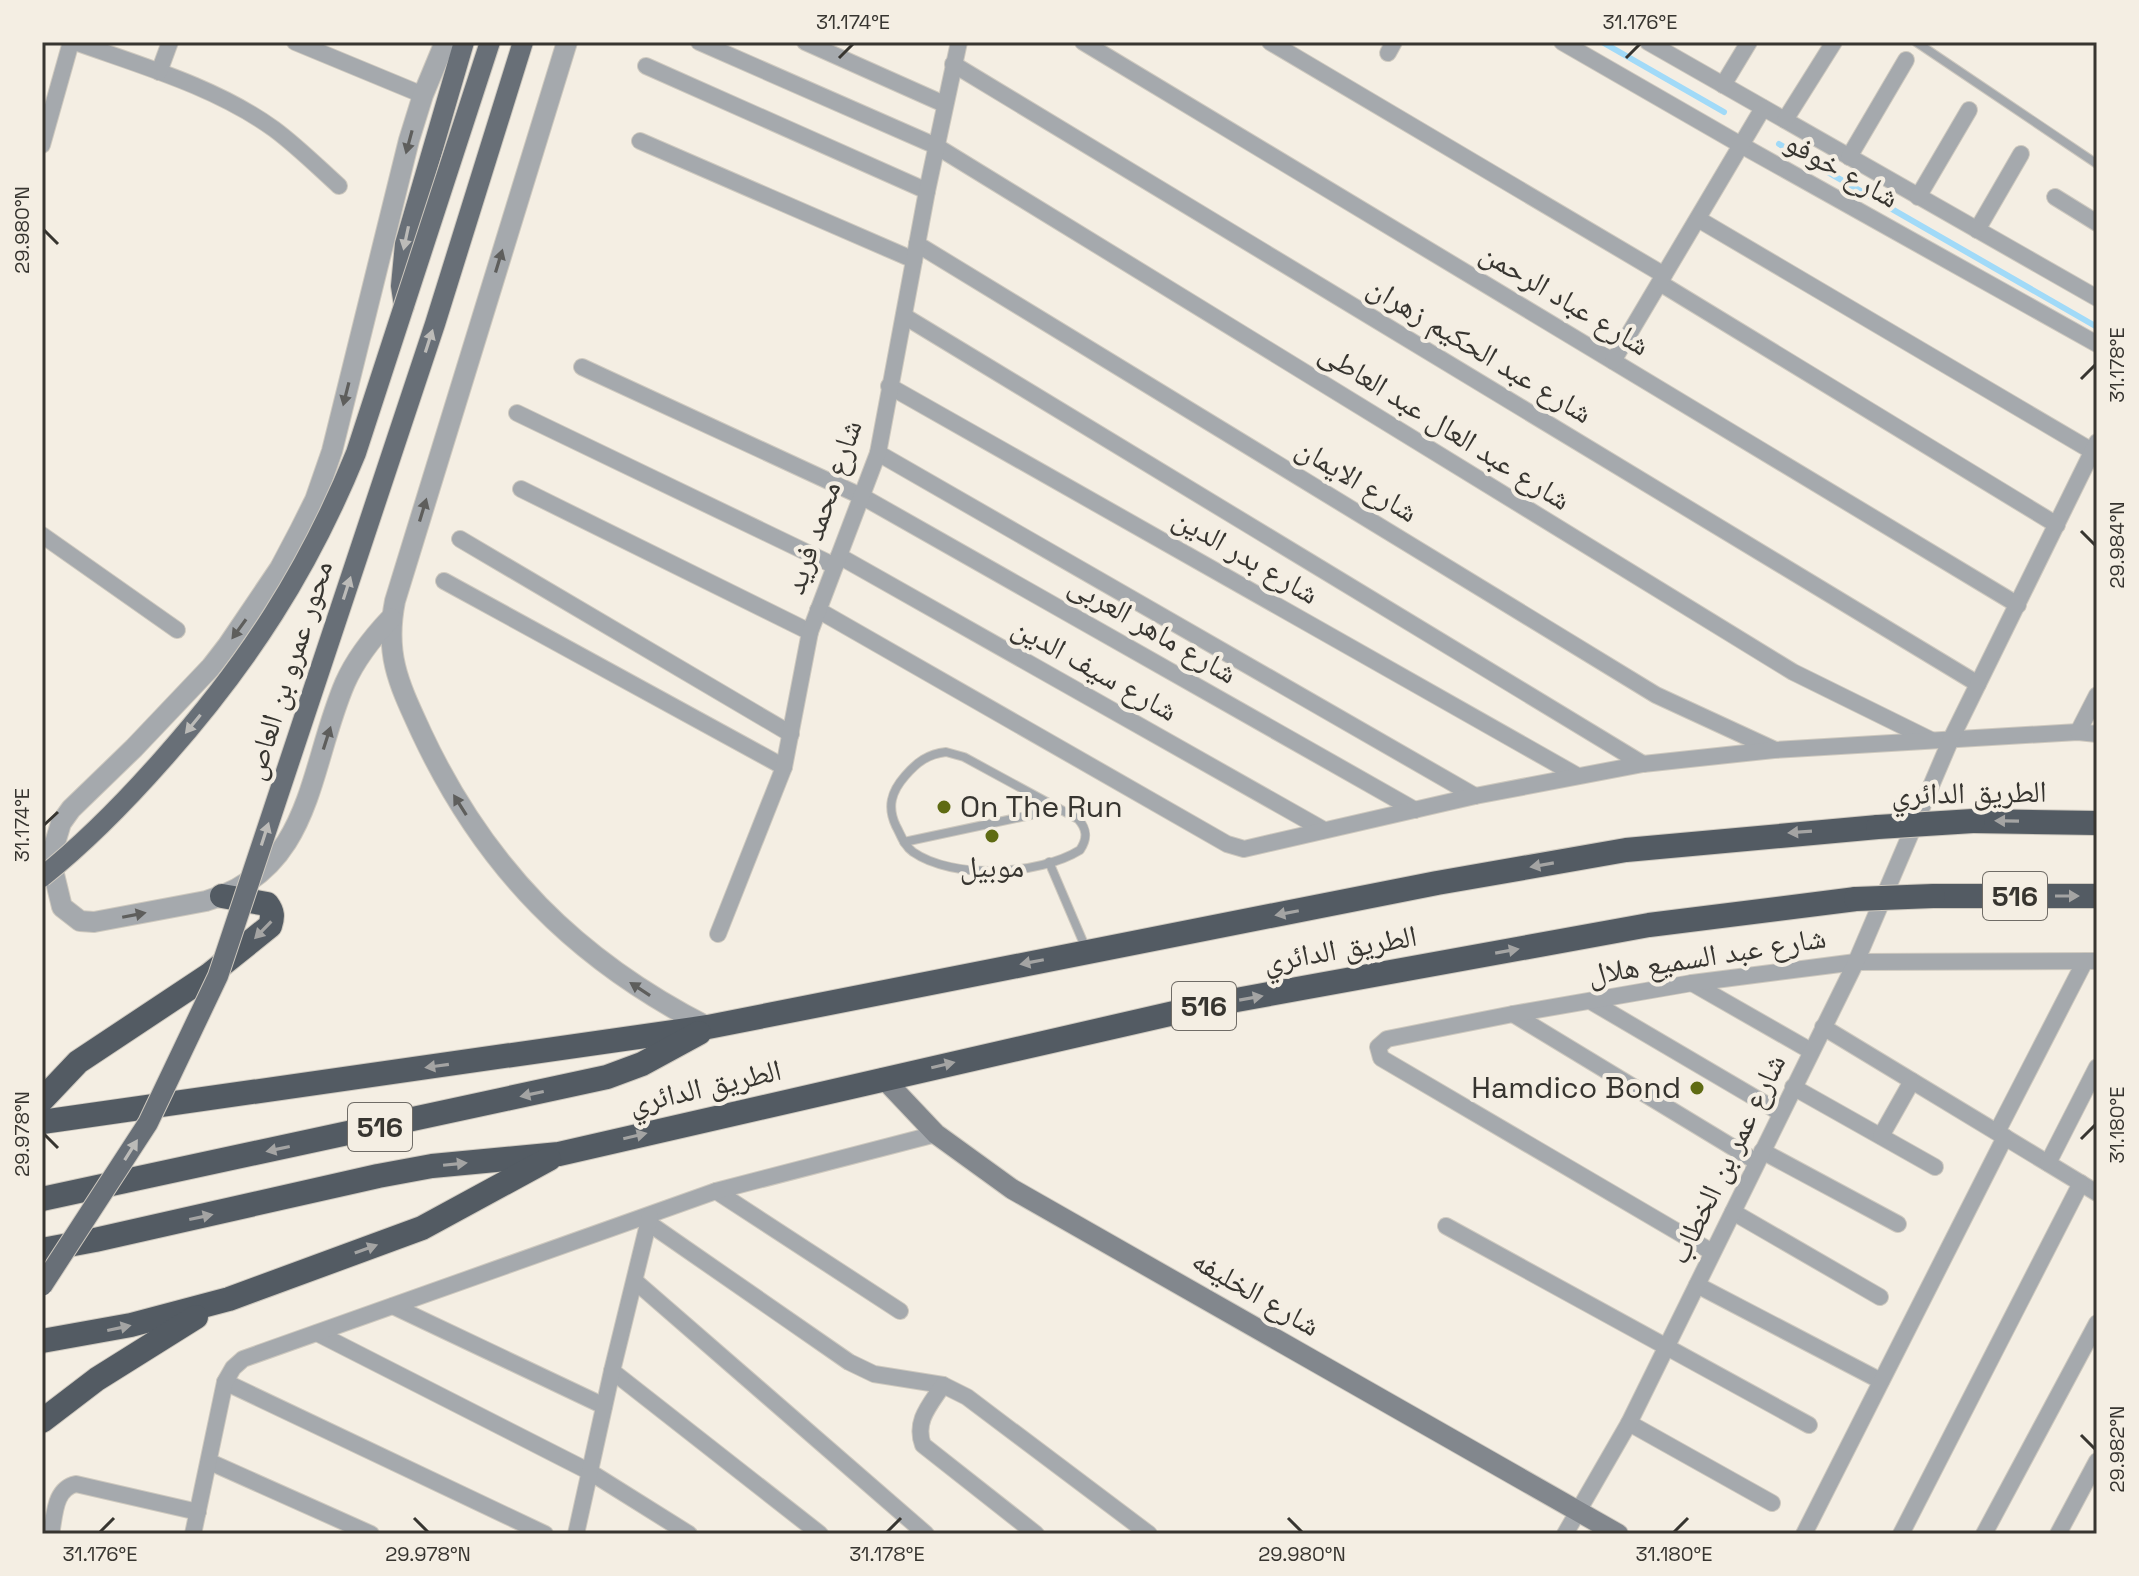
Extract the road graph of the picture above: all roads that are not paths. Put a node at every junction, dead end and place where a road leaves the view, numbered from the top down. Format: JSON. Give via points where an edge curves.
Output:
{"nodes":[{"id":1,"x":73,"y":42,"type":"edge"},
{"id":2,"x":170,"y":42,"type":"edge"},
{"id":3,"x":295,"y":42,"type":"edge"},
{"id":4,"x":445,"y":42,"type":"edge"},
{"id":5,"x":464,"y":42,"type":"edge"},
{"id":6,"x":490,"y":42,"type":"edge"},
{"id":7,"x":523,"y":42,"type":"edge"},
{"id":8,"x":567,"y":42,"type":"edge"},
{"id":9,"x":699,"y":42,"type":"edge"},
{"id":10,"x":805,"y":42,"type":"edge"},
{"id":11,"x":959,"y":42,"type":"edge"},
{"id":12,"x":1083,"y":42,"type":"edge"},
{"id":13,"x":1270,"y":42,"type":"edge"},
{"id":14,"x":1562,"y":42,"type":"edge"},
{"id":15,"x":1648,"y":42,"type":"edge"},
{"id":16,"x":1749,"y":42,"type":"edge"},
{"id":17,"x":1834,"y":42,"type":"edge"},
{"id":18,"x":1916,"y":42,"type":"edge"},
{"id":19,"x":1906,"y":60,"type":"dead end"},
{"id":20,"x":953,"y":64,"type":"junction"},
{"id":21,"x":646,"y":66,"type":"dead end"},
{"id":22,"x":159,"y":72,"type":"junction"},
{"id":23,"x":1723,"y":85,"type":"junction"},
{"id":24,"x":423,"y":95,"type":"junction"},
{"id":25,"x":944,"y":104,"type":"junction"},
{"id":26,"x":1763,"y":108,"type":"junction"},
{"id":27,"x":1969,"y":110,"type":"dead end"},
{"id":28,"x":1785,"y":120,"type":"junction"},
{"id":29,"x":640,"y":141,"type":"dead end"},
{"id":30,"x":42,"y":145,"type":"edge"},
{"id":31,"x":1741,"y":145,"type":"junction"},
{"id":32,"x":936,"y":146,"type":"junction"},
{"id":33,"x":2021,"y":154,"type":"dead end"},
{"id":34,"x":1849,"y":157,"type":"junction"},
{"id":35,"x":2097,"y":164,"type":"edge"},
{"id":36,"x":339,"y":186,"type":"dead end"},
{"id":37,"x":927,"y":191,"type":"junction"},
{"id":38,"x":1918,"y":197,"type":"junction"},
{"id":39,"x":2055,"y":197,"type":"dead end"},
{"id":40,"x":1698,"y":219,"type":"junction"},
{"id":41,"x":2097,"y":223,"type":"edge"},
{"id":42,"x":1977,"y":230,"type":"junction"},
{"id":43,"x":916,"y":252,"type":"junction"},
{"id":44,"x":1662,"y":279,"type":"junction"},
{"id":45,"x":2097,"y":298,"type":"edge"},
{"id":46,"x":404,"y":306,"type":"junction"},
{"id":47,"x":904,"y":316,"type":"junction"},
{"id":48,"x":2097,"y":344,"type":"edge"},
{"id":49,"x":1613,"y":361,"type":"junction"},
{"id":50,"x":582,"y":367,"type":"dead end"},
{"id":51,"x":889,"y":386,"type":"junction"},
{"id":52,"x":517,"y":413,"type":"dead end"},
{"id":53,"x":2095,"y":446,"type":"edge"},
{"id":54,"x":878,"y":453,"type":"junction"},
{"id":55,"x":521,"y":489,"type":"dead end"},
{"id":56,"x":863,"y":497,"type":"junction"},
{"id":57,"x":2057,"y":525,"type":"junction"},
{"id":58,"x":42,"y":535,"type":"edge"},
{"id":59,"x":460,"y":539,"type":"dead end"},
{"id":60,"x":837,"y":561,"type":"junction"},
{"id":61,"x":444,"y":581,"type":"dead end"},
{"id":62,"x":2018,"y":605,"type":"junction"},
{"id":63,"x":818,"y":610,"type":"junction"},
{"id":64,"x":391,"y":618,"type":"junction"},
{"id":65,"x":177,"y":630,"type":"dead end"},
{"id":66,"x":810,"y":632,"type":"junction"},
{"id":67,"x":1978,"y":684,"type":"junction"},
{"id":68,"x":2097,"y":695,"type":"edge"},
{"id":69,"x":2078,"y":732,"type":"junction"},
{"id":70,"x":791,"y":734,"type":"junction"},
{"id":71,"x":2097,"y":734,"type":"edge"},
{"id":72,"x":1951,"y":739,"type":"junction"},
{"id":73,"x":1931,"y":740,"type":"junction"},
{"id":74,"x":1774,"y":750,"type":"junction"},
{"id":75,"x":1643,"y":764,"type":"junction"},
{"id":76,"x":784,"y":767,"type":"junction"},
{"id":77,"x":1576,"y":775,"type":"junction"},
{"id":78,"x":1475,"y":796,"type":"junction"},
{"id":79,"x":1059,"y":809,"type":"junction"},
{"id":80,"x":1415,"y":810,"type":"junction"},
{"id":81,"x":2097,"y":823,"type":"edge"},
{"id":82,"x":1324,"y":830,"type":"junction"},
{"id":83,"x":904,"y":842,"type":"junction"},
{"id":84,"x":1049,"y":862,"type":"junction"},
{"id":85,"x":42,"y":877,"type":"edge"},
{"id":86,"x":222,"y":896,"type":"junction"},
{"id":87,"x":2097,"y":896,"type":"edge"},
{"id":88,"x":718,"y":934,"type":"dead end"},
{"id":89,"x":1087,"y":951,"type":"junction"},
{"id":90,"x":2091,"y":961,"type":"edge"},
{"id":91,"x":1856,"y":962,"type":"junction"},
{"id":92,"x":1692,"y":983,"type":"junction"},
{"id":93,"x":1592,"y":1002,"type":"junction"},
{"id":94,"x":1513,"y":1014,"type":"junction"},
{"id":95,"x":708,"y":1027,"type":"junction"},
{"id":96,"x":1823,"y":1027,"type":"junction"},
{"id":97,"x":1811,"y":1051,"type":"junction"},
{"id":98,"x":2097,"y":1067,"type":"edge"},
{"id":99,"x":883,"y":1078,"type":"junction"},
{"id":100,"x":1912,"y":1081,"type":"junction"},
{"id":101,"x":1793,"y":1087,"type":"junction"},
{"id":102,"x":42,"y":1100,"type":"edge"},
{"id":103,"x":1781,"y":1113,"type":"junction"},
{"id":104,"x":42,"y":1122,"type":"edge"},
{"id":105,"x":936,"y":1134,"type":"junction"},
{"id":106,"x":2001,"y":1135,"type":"junction"},
{"id":107,"x":1881,"y":1136,"type":"junction"},
{"id":108,"x":559,"y":1154,"type":"junction"},
{"id":109,"x":1759,"y":1157,"type":"junction"},
{"id":110,"x":2048,"y":1163,"type":"junction"},
{"id":111,"x":1935,"y":1167,"type":"dead end"},
{"id":112,"x":2081,"y":1183,"type":"junction"},
{"id":113,"x":716,"y":1191,"type":"junction"},
{"id":114,"x":2097,"y":1193,"type":"edge"},
{"id":115,"x":42,"y":1199,"type":"edge"},
{"id":116,"x":1733,"y":1212,"type":"junction"},
{"id":117,"x":650,"y":1220,"type":"junction"},
{"id":118,"x":1898,"y":1224,"type":"dead end"},
{"id":119,"x":1446,"y":1226,"type":"dead end"},
{"id":120,"x":42,"y":1250,"type":"edge"},
{"id":121,"x":1712,"y":1252,"type":"junction"},
{"id":122,"x":636,"y":1282,"type":"junction"},
{"id":123,"x":1697,"y":1285,"type":"junction"},
{"id":124,"x":42,"y":1286,"type":"edge"},
{"id":125,"x":1880,"y":1297,"type":"dead end"},
{"id":126,"x":229,"y":1299,"type":"junction"},
{"id":127,"x":393,"y":1306,"type":"junction"},
{"id":128,"x":900,"y":1311,"type":"dead end"},
{"id":129,"x":2097,"y":1323,"type":"edge"},
{"id":130,"x":317,"y":1333,"type":"junction"},
{"id":131,"x":42,"y":1341,"type":"edge"},
{"id":132,"x":1666,"y":1347,"type":"junction"},
{"id":133,"x":612,"y":1371,"type":"junction"},
{"id":134,"x":1881,"y":1381,"type":"junction"},
{"id":135,"x":225,"y":1382,"type":"junction"},
{"id":136,"x":943,"y":1385,"type":"junction"},
{"id":137,"x":604,"y":1406,"type":"junction"},
{"id":138,"x":42,"y":1421,"type":"edge"},
{"id":139,"x":1629,"y":1423,"type":"junction"},
{"id":140,"x":1809,"y":1425,"type":"dead end"},
{"id":141,"x":2097,"y":1461,"type":"edge"},
{"id":142,"x":210,"y":1462,"type":"junction"},
{"id":143,"x":590,"y":1472,"type":"junction"},
{"id":144,"x":1772,"y":1503,"type":"dead end"},
{"id":145,"x":1577,"y":1511,"type":"junction"},
{"id":146,"x":198,"y":1512,"type":"junction"},
{"id":147,"x":51,"y":1534,"type":"edge"},
{"id":148,"x":193,"y":1534,"type":"edge"},
{"id":149,"x":371,"y":1534,"type":"edge"},
{"id":150,"x":545,"y":1534,"type":"edge"},
{"id":151,"x":576,"y":1534,"type":"edge"},
{"id":152,"x":689,"y":1534,"type":"edge"},
{"id":153,"x":820,"y":1534,"type":"edge"},
{"id":154,"x":926,"y":1534,"type":"edge"},
{"id":155,"x":1036,"y":1534,"type":"edge"},
{"id":156,"x":1149,"y":1534,"type":"edge"},
{"id":157,"x":1565,"y":1534,"type":"edge"},
{"id":158,"x":1618,"y":1534,"type":"edge"},
{"id":159,"x":1804,"y":1534,"type":"edge"},
{"id":160,"x":1901,"y":1534,"type":"edge"},
{"id":161,"x":1984,"y":1534,"type":"edge"},
{"id":162,"x":2058,"y":1534,"type":"edge"}],
"edges":[{"from":1,"to":22,"type":"street"},
{"from":1,"to":30,"type":"street"},
{"from":2,"to":22,"type":"street"},
{"from":3,"to":24,"type":"street"},
{"from":4,"to":24,"type":"street"},
{"from":5,"to":46,"type":"main road","one_way":true,"via":[[405,244]]},
{"from":6,"to":46,"type":"main road","name":"محور عمرو بن العاص","bridge":true},
{"from":124,"to":7,"type":"main road","name":"محور عمرو بن العاص","one_way":true,"bridge":true,"via":[[148,1123],[218,976]]},
{"from":64,"to":8,"type":"street","one_way":true},
{"from":9,"to":32,"type":"street","name":"شارع عبد العال عبد العاطى"},
{"from":10,"to":25,"type":"street"},
{"from":11,"to":20,"type":"street","name":"شارع محمد فريد"},
{"from":12,"to":49,"type":"street","name":"شارع عباد الرحمن"},
{"from":13,"to":44,"type":"street"},
{"from":14,"to":31,"type":"street","name":"شارع خوفو"},
{"from":15,"to":23,"type":"street"},
{"from":16,"to":23,"type":"street"},
{"from":17,"to":28,"type":"street"},
{"from":18,"to":35,"type":"lane"},
{"from":19,"to":34,"type":"street"},
{"from":20,"to":25,"type":"street","name":"شارع محمد فريد"},
{"from":20,"to":67,"type":"street","name":"شارع عبد الحكيم زهران"},
{"from":21,"to":37,"type":"street"},
{"from":22,"to":36,"type":"street","via":[[215,95],[273,129]]},
{"from":23,"to":26,"type":"street"},
{"from":24,"to":86,"type":"street","one_way":true,"via":[[315,500],[252,611],[211,667],[71,809],[55,838],[53,870],[62,907],[80,921]]},
{"from":25,"to":32,"type":"street","name":"شارع محمد فريد"},
{"from":26,"to":28,"type":"street"},
{"from":26,"to":31,"type":"street"},
{"from":27,"to":38,"type":"street"},
{"from":28,"to":34,"type":"street"},
{"from":29,"to":43,"type":"street","name":"شارع الايمان"},
{"from":31,"to":40,"type":"street"},
{"from":31,"to":48,"type":"street","name":"شارع خوفو"},
{"from":32,"to":37,"type":"street","name":"شارع محمد فريد"},
{"from":32,"to":73,"type":"street","name":"شارع عبد العال عبد العاطى","via":[[1793,672]]},
{"from":33,"to":42,"type":"street"},
{"from":34,"to":38,"type":"street"},
{"from":37,"to":43,"type":"street","name":"شارع محمد فريد"},
{"from":38,"to":42,"type":"street"},
{"from":39,"to":41,"type":"street"},
{"from":40,"to":44,"type":"street"},
{"from":40,"to":53,"type":"street"},
{"from":42,"to":45,"type":"street"},
{"from":43,"to":47,"type":"street","name":"شارع محمد فريد"},
{"from":43,"to":74,"type":"street","name":"شارع الايمان","via":[[1656,695]]},
{"from":44,"to":49,"type":"street"},
{"from":44,"to":57,"type":"street"},
{"from":46,"to":85,"type":"main road","name":"محور عمرو بن العاص","one_way":true,"bridge":true,"via":[[334,507],[270,623],[140,785]]},
{"from":47,"to":51,"type":"street","name":"شارع محمد فريد"},
{"from":47,"to":75,"type":"street"},
{"from":49,"to":62,"type":"street","name":"شارع عباد الرحمن"},
{"from":50,"to":56,"type":"street","name":"شارع ماهر العربى"},
{"from":51,"to":54,"type":"street","name":"شارع محمد فريد"},
{"from":51,"to":77,"type":"street","name":"شارع بدر الدين"},
{"from":52,"to":60,"type":"street","name":"شارع سيف الدين"},
{"from":53,"to":57,"type":"street","name":"شارع عمر بن الخطاب"},
{"from":54,"to":56,"type":"street","name":"شارع محمد فريد"},
{"from":54,"to":78,"type":"street"},
{"from":55,"to":66,"type":"street"},
{"from":56,"to":60,"type":"street","name":"شارع محمد فريد"},
{"from":56,"to":80,"type":"street","name":"شارع ماهر العربى"},
{"from":57,"to":62,"type":"street","name":"شارع عمر بن الخطاب"},
{"from":58,"to":65,"type":"street"},
{"from":59,"to":70,"type":"street"},
{"from":60,"to":63,"type":"street","name":"شارع محمد فريد"},
{"from":60,"to":82,"type":"street","name":"شارع سيف الدين"},
{"from":61,"to":76,"type":"street"},
{"from":62,"to":67,"type":"street","name":"شارع عمر بن الخطاب"},
{"from":63,"to":66,"type":"street","name":"شارع محمد فريد"},
{"from":63,"to":82,"type":"street","via":[[1227,844],[1244,849]]},
{"from":86,"to":64,"type":"street","one_way":true,"via":[[251,881],[286,846],[301,817],[345,683]]},
{"from":95,"to":64,"type":"street","one_way":true,"via":[[637,988],[573,939],[490,850],[443,779],[399,684]]},
{"from":66,"to":70,"type":"street","name":"شارع محمد فريد"},
{"from":67,"to":72,"type":"street","name":"شارع عمر بن الخطاب"},
{"from":68,"to":69,"type":"street"},
{"from":69,"to":71,"type":"street"},
{"from":69,"to":72,"type":"street"},
{"from":70,"to":76,"type":"street","name":"شارع محمد فريد"},
{"from":72,"to":73,"type":"street"},
{"from":72,"to":91,"type":"street","name":"شارع عمر بن الخطاب"},
{"from":73,"to":74,"type":"street"},
{"from":74,"to":75,"type":"street"},
{"from":75,"to":77,"type":"street"},
{"from":76,"to":88,"type":"street","name":"شارع محمد فريد"},
{"from":77,"to":78,"type":"street"},
{"from":78,"to":80,"type":"street"},
{"from":79,"to":83,"type":"lane"},
{"from":79,"to":83,"type":"lane","via":[[964,757],[938,753],[914,766],[893,793],[890,814]]},
{"from":79,"to":84,"type":"lane","via":[[1084,825],[1085,843],[1073,855]]},
{"from":80,"to":82,"type":"street"},
{"from":81,"to":89,"type":"highway","name":"الطريق الدائري","number":"516","one_way":true,"bridge":true,"via":[[1973,821],[1626,850]]},
{"from":83,"to":84,"type":"lane","via":[[920,855],[973,872]]},
{"from":84,"to":89,"type":"lane"},
{"from":86,"to":102,"type":"highway","one_way":true,"via":[[267,904],[272,911],[270,926],[209,975],[78,1062]]},
{"from":99,"to":87,"type":"highway","name":"الطريق الدائري","number":"516","one_way":true,"bridge":true,"via":[[1209,1005],[1649,925],[1856,899]]},
{"from":89,"to":95,"type":"highway","name":"الطريق الدائري","number":"516","one_way":true},
{"from":90,"to":91,"type":"street","name":"شارع عبد السميع هلال"},
{"from":90,"to":106,"type":"street"},
{"from":91,"to":92,"type":"street","name":"شارع عبد السميع هلال"},
{"from":91,"to":96,"type":"street","name":"شارع عمر بن الخطاب"},
{"from":92,"to":93,"type":"street","name":"شارع عبد السميع هلال"},
{"from":92,"to":97,"type":"street"},
{"from":93,"to":94,"type":"street","name":"شارع عبد السميع هلال"},
{"from":93,"to":103,"type":"street"},
{"from":94,"to":109,"type":"street"},
{"from":94,"to":121,"type":"street","name":"شارع عبد السميع هلال","via":[[1387,1039],[1378,1047],[1381,1058]]},
{"from":95,"to":104,"type":"highway","name":"الطريق الدائري","number":"516","one_way":true},
{"from":95,"to":115,"type":"highway","name":"الطريق الدائري","number":"516","one_way":true,"via":[[642,1064],[595,1080]]},
{"from":96,"to":97,"type":"street","name":"شارع عمر بن الخطاب"},
{"from":96,"to":100,"type":"street"},
{"from":97,"to":101,"type":"street","name":"شارع عمر بن الخطاب"},
{"from":98,"to":110,"type":"street"},
{"from":99,"to":105,"type":"main road","name":"شارع الخليفه"},
{"from":108,"to":99,"type":"highway","name":"الطريق الدائري","number":"516","one_way":true},
{"from":100,"to":106,"type":"street"},
{"from":100,"to":107,"type":"street"},
{"from":101,"to":103,"type":"street","name":"شارع عمر بن الخطاب"},
{"from":101,"to":107,"type":"street"},
{"from":103,"to":109,"type":"street","name":"شارع عمر بن الخطاب"},
{"from":105,"to":113,"type":"street"},
{"from":105,"to":145,"type":"main road","name":"شارع الخليفه","via":[[1012,1189]]},
{"from":106,"to":110,"type":"street"},
{"from":106,"to":134,"type":"street"},
{"from":107,"to":111,"type":"street"},
{"from":120,"to":108,"type":"highway","name":"الطريق الدائري","number":"516","one_way":true,"via":[[378,1176]]},
{"from":126,"to":108,"type":"highway","name":"الطريق الدائري","number":"516","one_way":true,"via":[[422,1228]]},
{"from":109,"to":116,"type":"street","name":"شارع عمر بن الخطاب"},
{"from":109,"to":118,"type":"street"},
{"from":110,"to":112,"type":"street"},
{"from":112,"to":114,"type":"street"},
{"from":112,"to":160,"type":"street"},
{"from":113,"to":117,"type":"street"},
{"from":113,"to":128,"type":"street"},
{"from":116,"to":121,"type":"street","name":"شارع عمر بن الخطاب"},
{"from":116,"to":125,"type":"street"},
{"from":117,"to":122,"type":"street"},
{"from":117,"to":127,"type":"street"},
{"from":117,"to":136,"type":"street","via":[[849,1362],[874,1374]]},
{"from":119,"to":132,"type":"street"},
{"from":121,"to":123,"type":"street","name":"شارع عمر بن الخطاب"},
{"from":122,"to":133,"type":"street"},
{"from":122,"to":154,"type":"street"},
{"from":123,"to":132,"type":"street","name":"شارع عمر بن الخطاب"},
{"from":123,"to":134,"type":"street"},
{"from":131,"to":126,"type":"highway","name":"الطريق الدائري","number":"516","one_way":true},
{"from":126,"to":138,"type":"highway","via":[[161,1337]]},
{"from":127,"to":130,"type":"street"},
{"from":127,"to":137,"type":"street"},
{"from":129,"to":161,"type":"street"},
{"from":130,"to":135,"type":"street","via":[[243,1359]]},
{"from":130,"to":143,"type":"street"},
{"from":132,"to":139,"type":"street","name":"شارع عمر بن الخطاب"},
{"from":132,"to":140,"type":"street"},
{"from":133,"to":137,"type":"street"},
{"from":133,"to":153,"type":"street"},
{"from":134,"to":159,"type":"street"},
{"from":135,"to":142,"type":"street"},
{"from":135,"to":150,"type":"street"},
{"from":136,"to":155,"type":"street","via":[[920,1422],[923,1445]]},
{"from":136,"to":156,"type":"street","via":[[967,1397]]},
{"from":137,"to":143,"type":"street"},
{"from":139,"to":144,"type":"street"},
{"from":139,"to":145,"type":"street","name":"شارع عمر بن الخطاب"},
{"from":141,"to":162,"type":"street"},
{"from":142,"to":146,"type":"street"},
{"from":142,"to":149,"type":"street"},
{"from":143,"to":151,"type":"street"},
{"from":143,"to":152,"type":"street"},
{"from":145,"to":157,"type":"street","name":"شارع عمر بن الخطاب"},
{"from":145,"to":158,"type":"main road","name":"شارع الخليفه"},
{"from":146,"to":147,"type":"street","via":[[76,1484],[59,1495]]},
{"from":146,"to":148,"type":"street"}]}
